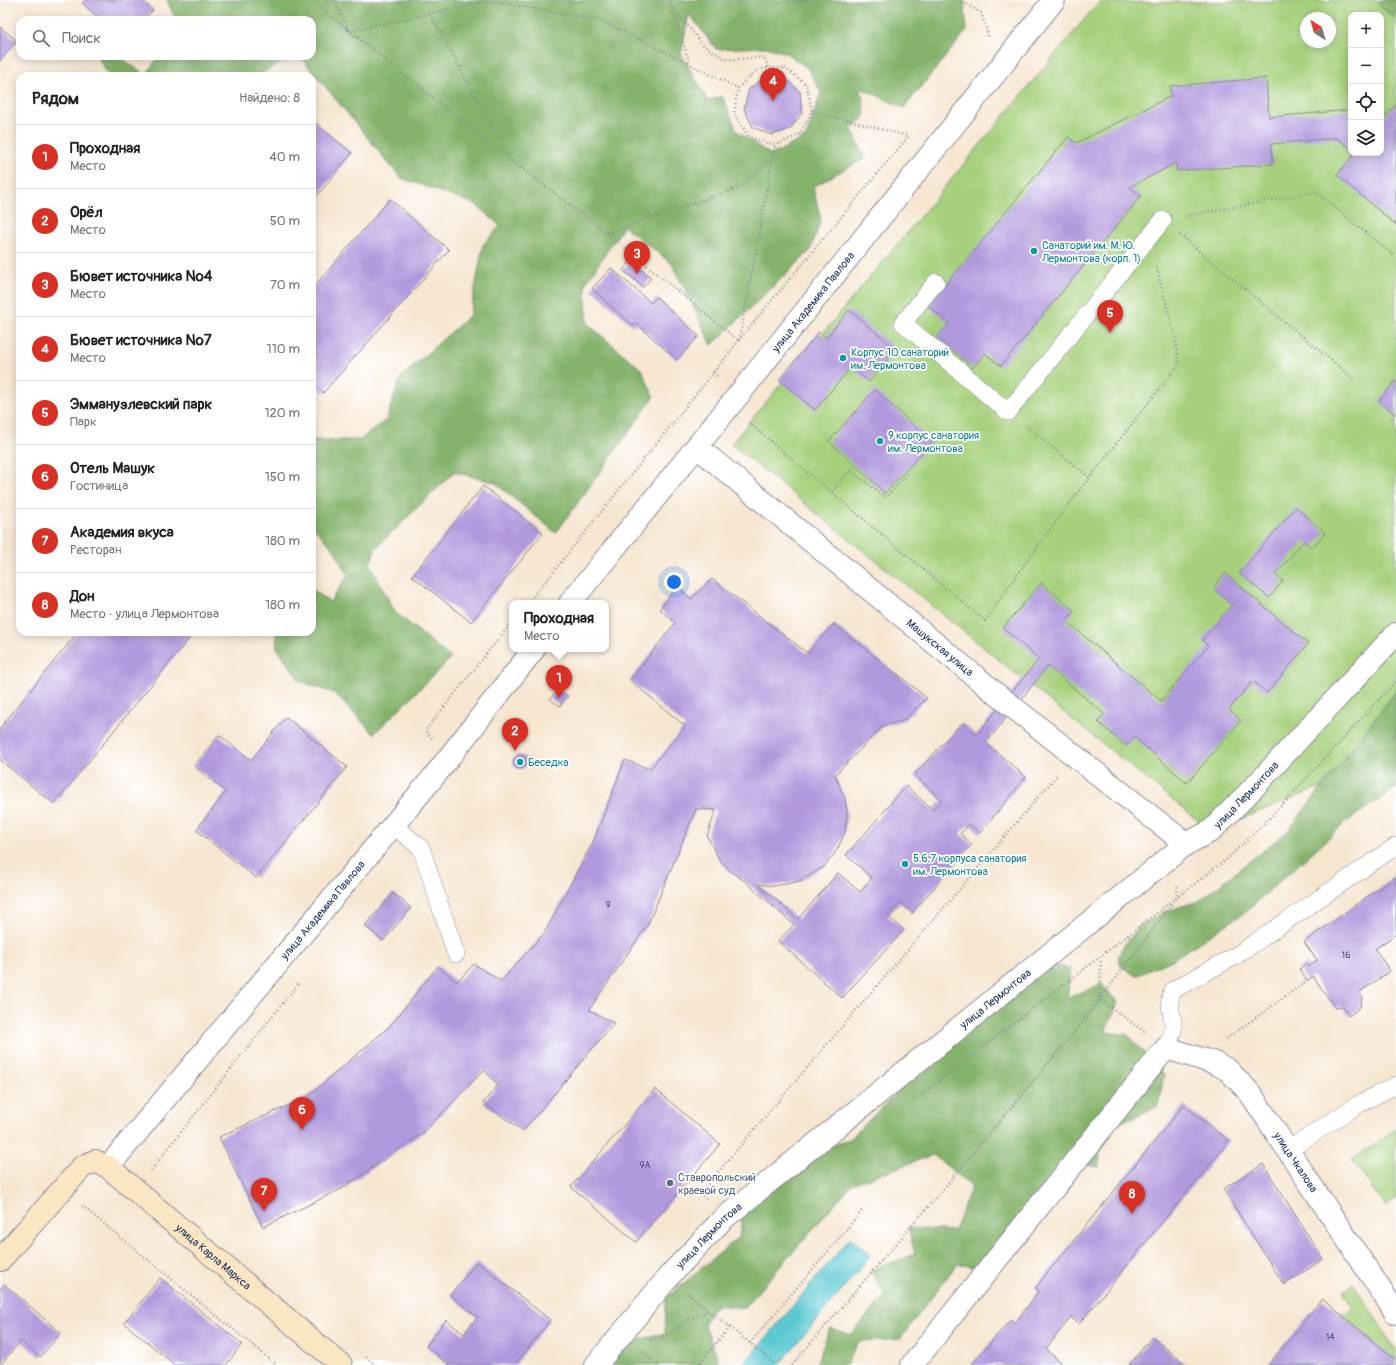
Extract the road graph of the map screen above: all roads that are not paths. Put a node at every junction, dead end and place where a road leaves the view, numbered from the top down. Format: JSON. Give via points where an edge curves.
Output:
{"nodes":[{"id":1,"x":1054,"y":0,"type":"edge"},
{"id":2,"x":1163,"y":220,"type":"road end"},
{"id":3,"x":936,"y":282,"type":"dead end"},
{"id":4,"x":697,"y":446,"type":"junction"},
{"id":5,"x":572,"y":600,"type":"edge"},
{"id":6,"x":1396,"y":634,"type":"edge"},
{"id":7,"x":532,"y":652,"type":"edge"},
{"id":8,"x":393,"y":825,"type":"junction"},
{"id":9,"x":1186,"y":844,"type":"junction"},
{"id":10,"x":1396,"y":846,"type":"edge"},
{"id":11,"x":456,"y":954,"type":"dead end"},
{"id":12,"x":1166,"y":1048,"type":"junction"},
{"id":13,"x":1396,"y":1085,"type":"edge"},
{"id":14,"x":1288,"y":1150,"type":"junction"},
{"id":15,"x":108,"y":1167,"type":"junction"},
{"id":16,"x":0,"y":1260,"type":"edge"},
{"id":17,"x":1396,"y":1313,"type":"edge"},
{"id":18,"x":341,"y":1365,"type":"edge"},
{"id":19,"x":596,"y":1365,"type":"edge"},
{"id":20,"x":912,"y":1365,"type":"edge"}],
"edges":[{"from":1,"to":4,"type":"street","name":"улица Академика Павлова"},
{"from":2,"to":3,"type":"lane","via":[[1008,412],[903,323]]},
{"from":4,"to":5,"type":"street","name":"улица Академика Павлова"},
{"from":4,"to":9,"type":"street","name":"Машукская улица","via":[[999,696]]},
{"from":6,"to":9,"type":"street","name":"улица Лермонтова","via":[[1211,831]]},
{"from":7,"to":8,"type":"street","name":"улица Академика Павлова"},
{"from":8,"to":11,"type":"lane","via":[[421,848]]},
{"from":8,"to":15,"type":"street","name":"улица Академика Павлова"},
{"from":9,"to":19,"type":"street","name":"улица Лермонтова","via":[[723,1219],[670,1275]]},
{"from":10,"to":12,"type":"lane","via":[[1238,955],[1173,990],[1169,1000],[1173,1032]]},
{"from":12,"to":14,"type":"street","name":"улица Чкалова","via":[[1215,1063],[1228,1070],[1250,1093]]},
{"from":12,"to":20,"type":"street"},
{"from":13,"to":14,"type":"lane","via":[[1359,1104]]},
{"from":14,"to":17,"type":"street","name":"улица Чкалова"},
{"from":15,"to":16,"type":"street","name":"улица Карла Маркса","via":[[95,1161],[82,1167]]},
{"from":15,"to":18,"type":"street","name":"улица Карла Маркса"}]}
